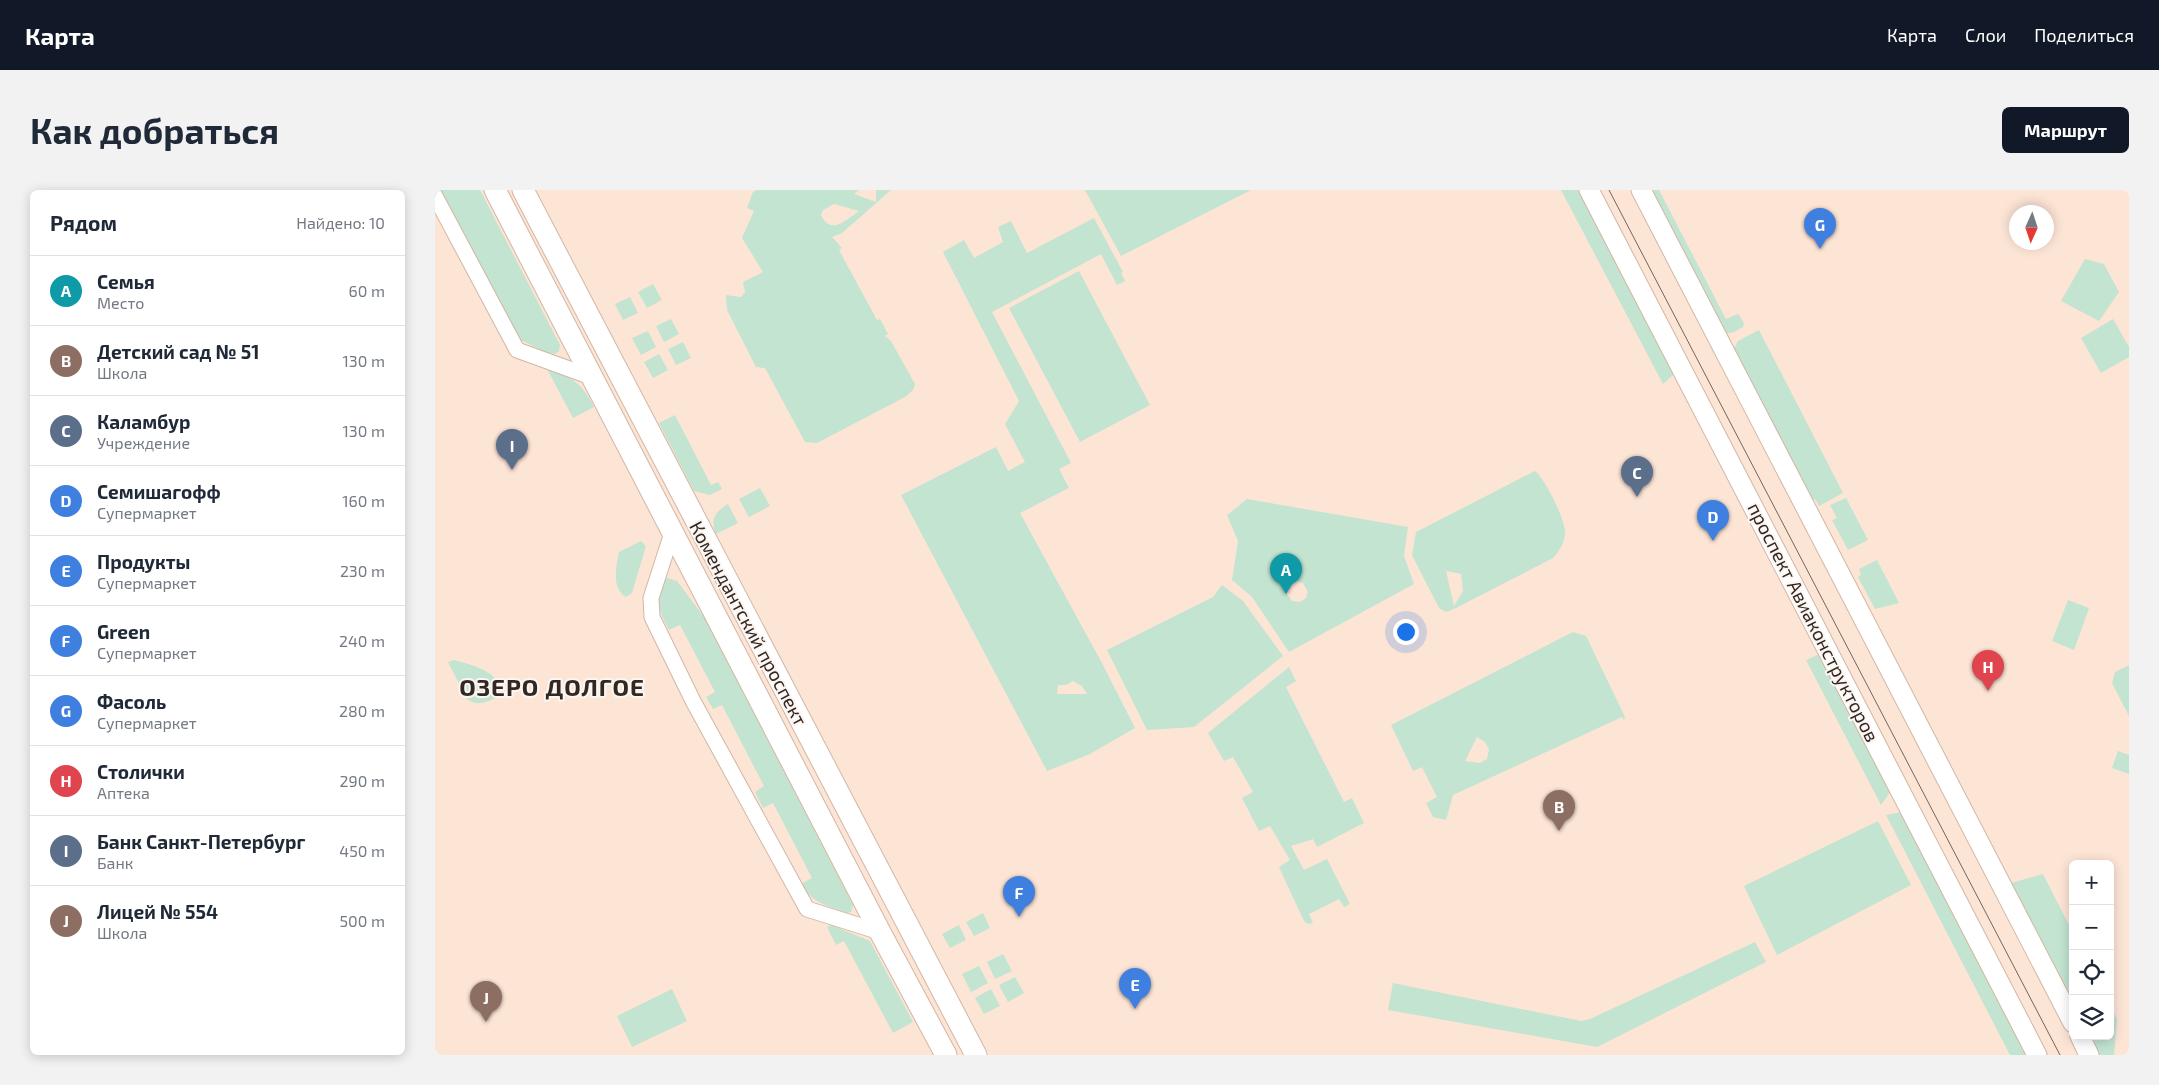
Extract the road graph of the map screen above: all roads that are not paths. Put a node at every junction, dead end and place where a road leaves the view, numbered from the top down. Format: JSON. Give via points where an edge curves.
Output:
{"nodes":[{"id":1,"x":495,"y":190,"type":"edge"},
{"id":2,"x":523,"y":190,"type":"edge"},
{"id":3,"x":1589,"y":190,"type":"edge"},
{"id":4,"x":1641,"y":190,"type":"edge"},
{"id":5,"x":435,"y":196,"type":"edge"},
{"id":6,"x":593,"y":378,"type":"junction"},
{"id":7,"x":672,"y":533,"type":"junction"},
{"id":8,"x":880,"y":932,"type":"junction"},
{"id":9,"x":2069,"y":1015,"type":"edge"},
{"id":10,"x":2082,"y":1040,"type":"edge"},
{"id":11,"x":946,"y":1055,"type":"edge"},
{"id":12,"x":976,"y":1055,"type":"edge"},
{"id":13,"x":2037,"y":1055,"type":"edge"},
{"id":14,"x":2089,"y":1055,"type":"edge"}],
"edges":[{"from":1,"to":6,"type":"main road","name":"Комендантский проспект"},
{"from":2,"to":12,"type":"main road","name":"Комендантский проспект"},
{"from":3,"to":13,"type":"street","name":"проспект Авиаконструкторов"},
{"from":4,"to":9,"type":"street"},
{"from":5,"to":6,"type":"street","via":[[517,350]]},
{"from":6,"to":7,"type":"main road","name":"Комендантский проспект"},
{"from":7,"to":8,"type":"main road","name":"Комендантский проспект"},
{"from":7,"to":8,"type":"street","via":[[650,607],[693,701],[807,909]]},
{"from":8,"to":11,"type":"main road","name":"Комендантский проспект"},
{"from":10,"to":14,"type":"street"}]}
